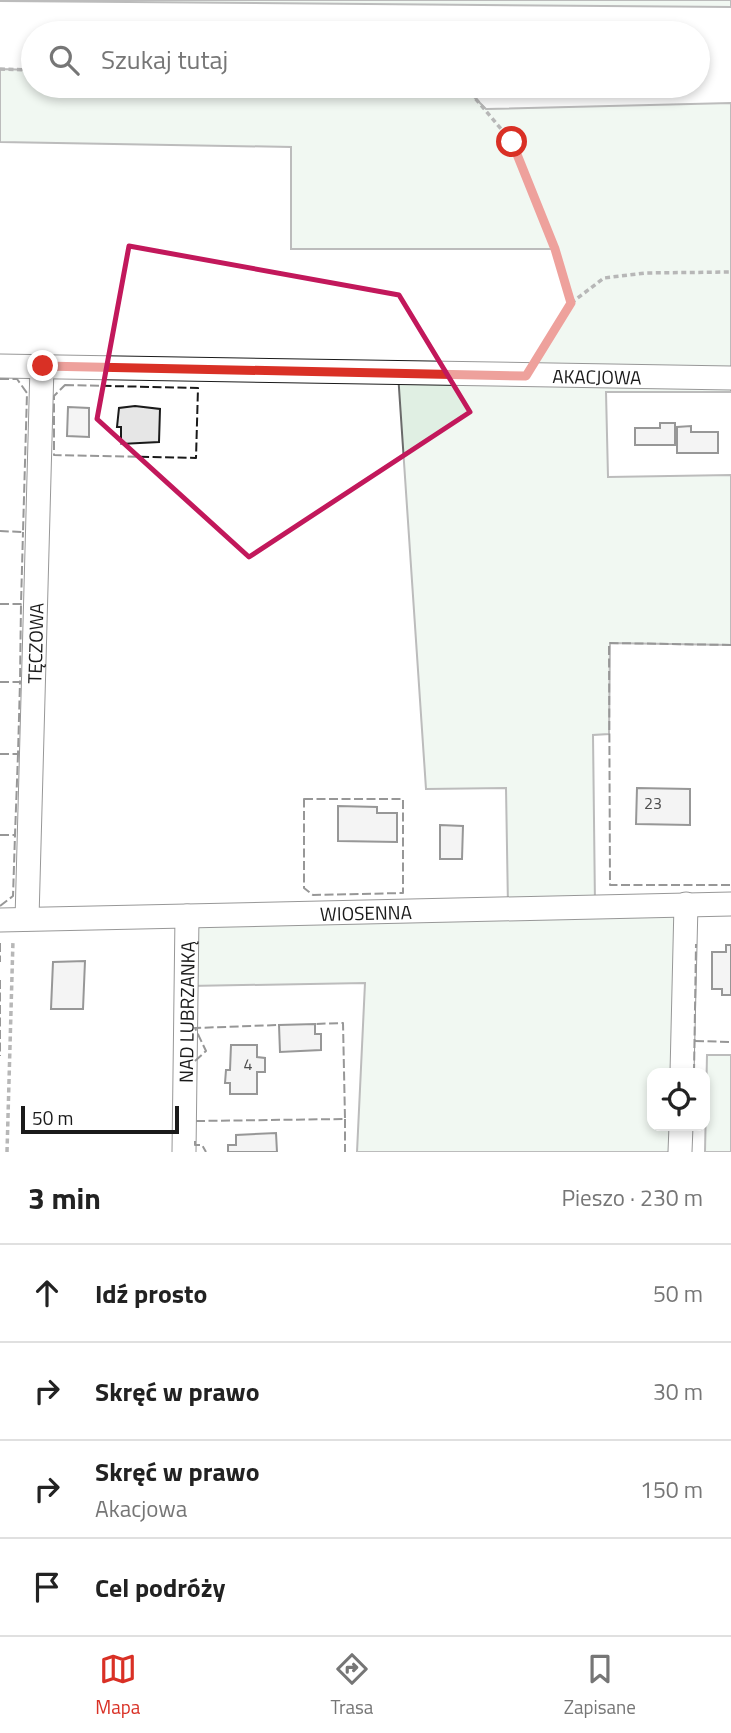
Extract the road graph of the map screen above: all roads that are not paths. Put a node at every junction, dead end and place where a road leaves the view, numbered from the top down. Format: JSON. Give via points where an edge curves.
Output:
{"nodes":[{"id":1,"x":0,"y":366,"type":"edge"},
{"id":2,"x":43,"y":366,"type":"junction"},
{"id":3,"x":731,"y":378,"type":"edge"},
{"id":4,"x":686,"y":904,"type":"junction"},
{"id":5,"x":731,"y":904,"type":"edge"},
{"id":6,"x":187,"y":916,"type":"junction"},
{"id":7,"x":13,"y":920,"type":"edge"},
{"id":8,"x":682,"y":1068,"type":"edge"},
{"id":9,"x":681,"y":1131,"type":"edge"},
{"id":10,"x":184,"y":1152,"type":"edge"},
{"id":11,"x":680,"y":1152,"type":"edge"}],
"edges":[{"from":1,"to":2,"type":"street","name":"AKACJOWA"},
{"from":2,"to":3,"type":"street","name":"AKACJOWA"},
{"from":2,"to":7,"type":"street","name":"TĘCZOWA"},
{"from":4,"to":5,"type":"street","name":"WIOSENNA"},
{"from":4,"to":6,"type":"street","name":"WIOSENNA"},
{"from":4,"to":8,"type":"street"},
{"from":6,"to":7,"type":"street","name":"WIOSENNA"},
{"from":6,"to":10,"type":"street","name":"NAD LUBRZANKĄ"},
{"from":9,"to":11,"type":"street"}]}
